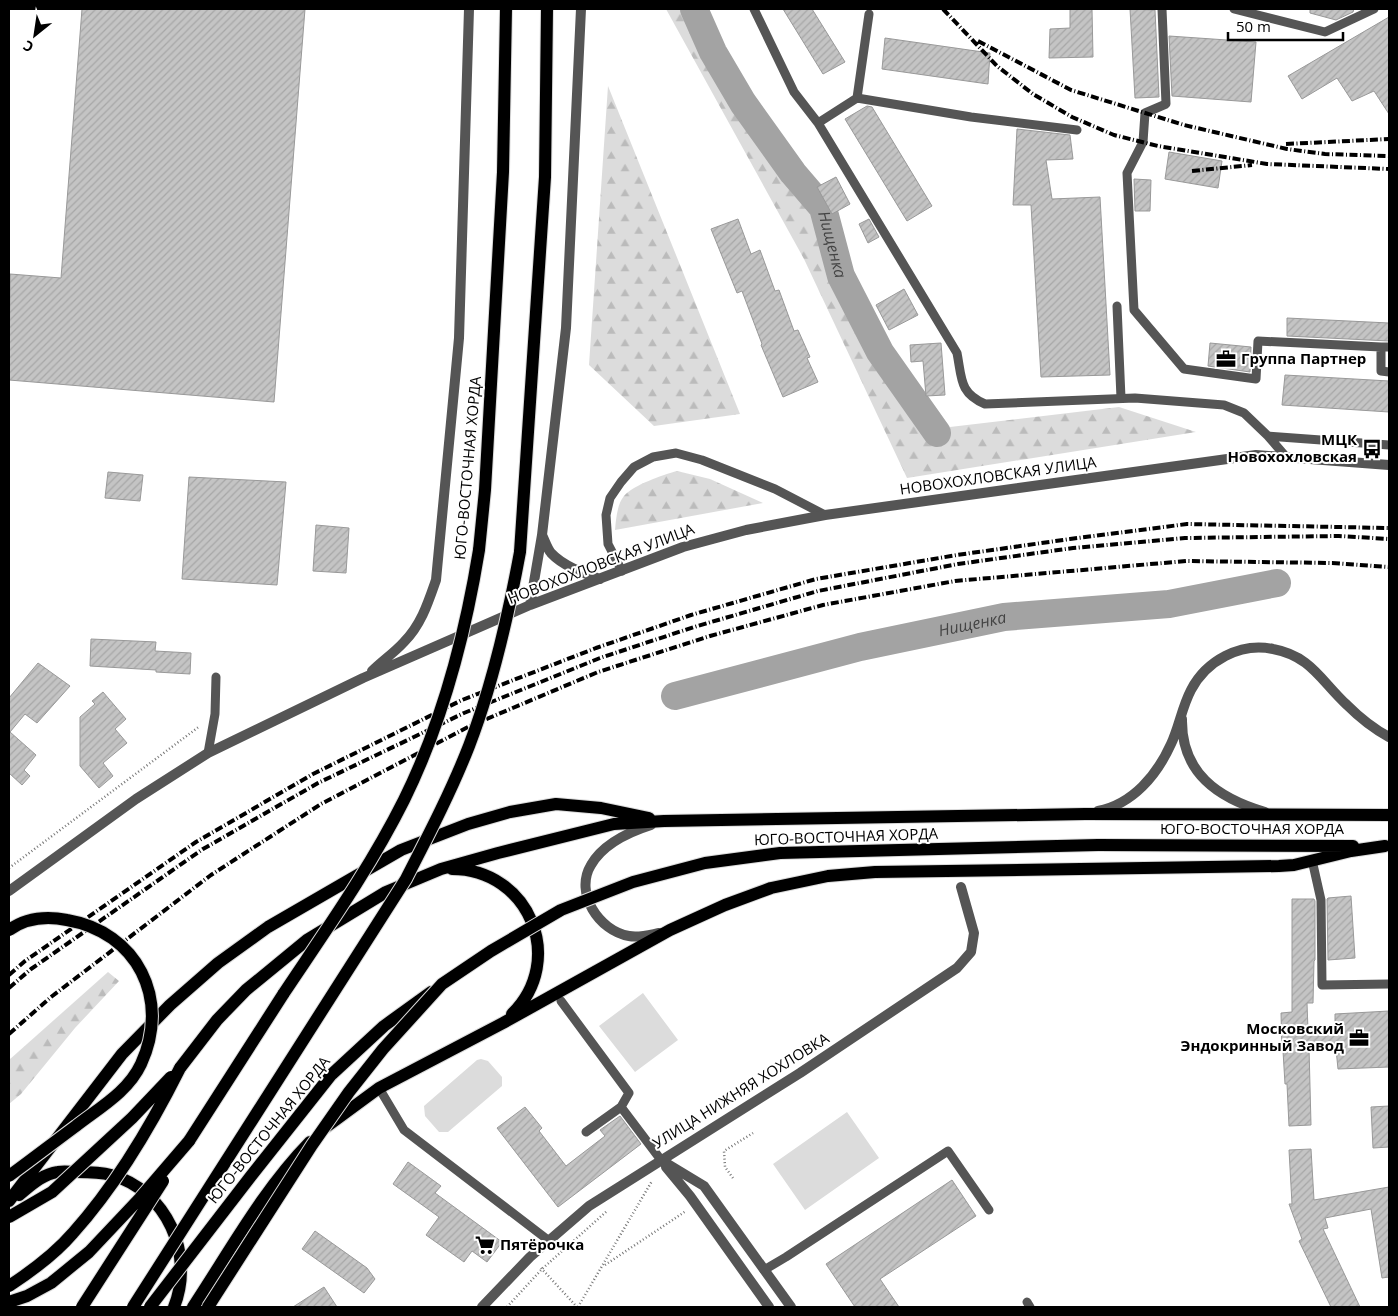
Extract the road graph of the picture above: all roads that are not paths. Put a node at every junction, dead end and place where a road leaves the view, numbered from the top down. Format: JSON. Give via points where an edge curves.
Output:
{"nodes":[{"id":1,"x":468,"y":9,"type":"edge"},
{"id":2,"x":506,"y":9,"type":"edge"},
{"id":3,"x":548,"y":9,"type":"edge"},
{"id":4,"x":581,"y":9,"type":"edge"},
{"id":5,"x":754,"y":9,"type":"edge"},
{"id":6,"x":1162,"y":9,"type":"edge"},
{"id":7,"x":1234,"y":9,"type":"edge"},
{"id":8,"x":1374,"y":9,"type":"edge"},
{"id":9,"x":869,"y":14,"type":"dead end"},
{"id":10,"x":857,"y":98,"type":"junction"},
{"id":11,"x":818,"y":123,"type":"junction"},
{"id":12,"x":1077,"y":130,"type":"dead end"},
{"id":13,"x":1117,"y":306,"type":"dead end"},
{"id":14,"x":1385,"y":347,"type":"edge"},
{"id":15,"x":1389,"y":372,"type":"edge"},
{"id":16,"x":1121,"y":398,"type":"junction"},
{"id":17,"x":1268,"y":436,"type":"junction"},
{"id":18,"x":1389,"y":445,"type":"edge"},
{"id":19,"x":1287,"y":458,"type":"junction"},
{"id":20,"x":1389,"y":465,"type":"edge"},
{"id":21,"x":826,"y":515,"type":"junction"},
{"id":22,"x":542,"y":535,"type":"junction"},
{"id":23,"x":622,"y":571,"type":"junction"},
{"id":24,"x":600,"y":579,"type":"junction"},
{"id":25,"x":530,"y":606,"type":"junction"},
{"id":26,"x":216,"y":677,"type":"dead end"},
{"id":27,"x":363,"y":678,"type":"junction"},
{"id":28,"x":1185,"y":704,"type":"junction"},
{"id":29,"x":1389,"y":737,"type":"edge"},
{"id":30,"x":208,"y":753,"type":"junction"},
{"id":31,"x":1085,"y":814,"type":"junction"},
{"id":32,"x":1270,"y":814,"type":"junction"},
{"id":33,"x":1389,"y":815,"type":"edge"},
{"id":34,"x":664,"y":821,"type":"junction"},
{"id":35,"x":1387,"y":846,"type":"edge"},
{"id":36,"x":1312,"y":860,"type":"junction"},
{"id":37,"x":441,"y":869,"type":"junction"},
{"id":38,"x":961,"y":887,"type":"dead end"},
{"id":39,"x":9,"y":891,"type":"edge"},
{"id":40,"x":9,"y":930,"type":"edge"},
{"id":41,"x":670,"y":930,"type":"junction"},
{"id":42,"x":442,"y":984,"type":"junction"},
{"id":43,"x":1389,"y":984,"type":"edge"},
{"id":44,"x":561,"y":1002,"type":"dead end"},
{"id":45,"x":503,"y":1023,"type":"junction"},
{"id":46,"x":180,"y":1068,"type":"junction"},
{"id":47,"x":380,"y":1088,"type":"junction"},
{"id":48,"x":621,"y":1107,"type":"junction"},
{"id":49,"x":586,"y":1132,"type":"dead end"},
{"id":50,"x":189,"y":1141,"type":"junction"},
{"id":51,"x":660,"y":1160,"type":"junction"},
{"id":52,"x":9,"y":1176,"type":"edge"},
{"id":53,"x":9,"y":1202,"type":"edge"},
{"id":54,"x":990,"y":1210,"type":"dead end"},
{"id":55,"x":9,"y":1217,"type":"edge"},
{"id":56,"x":548,"y":1240,"type":"junction"},
{"id":57,"x":764,"y":1270,"type":"junction"},
{"id":58,"x":9,"y":1286,"type":"edge"},
{"id":59,"x":9,"y":1302,"type":"edge"},
{"id":60,"x":82,"y":1307,"type":"edge"},
{"id":61,"x":134,"y":1307,"type":"edge"},
{"id":62,"x":150,"y":1307,"type":"edge"},
{"id":63,"x":174,"y":1307,"type":"edge"},
{"id":64,"x":193,"y":1307,"type":"edge"},
{"id":65,"x":208,"y":1307,"type":"edge"},
{"id":66,"x":482,"y":1307,"type":"edge"},
{"id":67,"x":769,"y":1307,"type":"edge"},
{"id":68,"x":791,"y":1307,"type":"edge"}],
"edges":[{"from":1,"to":27,"type":"street","via":[[459,338],[436,580],[417,626],[404,642]]},
{"from":2,"to":50,"type":"main road","name":"ЮГО-ВОСТОЧНАЯ ХОРДА","bridge":true,"via":[[503,172],[485,490],[470,605],[453,673],[432,736],[404,799],[370,862]]},
{"from":3,"to":61,"type":"main road","name":"ЮГО-ВОСТОЧНАЯ ХОРДА","bridge":true,"via":[[545,177],[520,552],[510,607],[470,746],[406,879]]},
{"from":4,"to":22,"type":"street","via":[[566,328]]},
{"from":5,"to":11,"type":"lane","via":[[794,92]]},
{"from":6,"to":14,"type":"lane","via":[[1166,104],[1145,113],[1143,142],[1127,173],[1134,310],[1184,369],[1256,379],[1258,341]]},
{"from":7,"to":8,"type":"lane","via":[[1325,32]]},
{"from":9,"to":10,"type":"lane"},
{"from":10,"to":11,"type":"lane"},
{"from":10,"to":12,"type":"lane"},
{"from":11,"to":16,"type":"lane","via":[[957,352],[965,390],[973,399],[985,404]]},
{"from":13,"to":16,"type":"lane"},
{"from":14,"to":15,"type":"lane","via":[[1381,371]]},
{"from":16,"to":17,"type":"lane","via":[[1224,405],[1244,414]]},
{"from":17,"to":18,"type":"lane"},
{"from":17,"to":19,"type":"lane"},
{"from":19,"to":20,"type":"street","name":"НОВОХОХЛОВСКАЯ УЛИЦА"},
{"from":19,"to":21,"type":"street","name":"НОВОХОХЛОВСКАЯ УЛИЦА","via":[[1256,456]]},
{"from":21,"to":23,"type":"street","name":"НОВОХОХЛОВСКАЯ УЛИЦА","via":[[746,530],[683,547]]},
{"from":21,"to":23,"type":"lane","via":[[775,489],[702,460],[676,453],[653,457],[634,467],[610,498],[606,515],[608,544]]},
{"from":22,"to":24,"type":"street","via":[[551,552],[566,564]]},
{"from":22,"to":25,"type":"street"},
{"from":23,"to":24,"type":"street","name":"НОВОХОХЛОВСКАЯ УЛИЦА"},
{"from":24,"to":25,"type":"street","name":"НОВОХОХЛОВСКАЯ УЛИЦА"},
{"from":25,"to":27,"type":"street","name":"НОВОХОХЛОВСКАЯ УЛИЦА"},
{"from":26,"to":30,"type":"lane","via":[[216,714]]},
{"from":27,"to":30,"type":"street","name":"НОВОХОХЛОВСКАЯ УЛИЦА"},
{"from":28,"to":29,"type":"street","via":[[1197,679],[1217,660],[1255,647],[1269,648],[1295,655],[1307,663],[1346,704]]},
{"from":28,"to":31,"type":"street","via":[[1171,744],[1147,782],[1122,803],[1108,810]]},
{"from":28,"to":32,"type":"street","via":[[1182,731],[1195,769],[1220,792]]},
{"from":30,"to":39,"type":"street","name":"НОВОХОХЛОВСКАЯ УЛИЦА","via":[[136,799]]},
{"from":31,"to":32,"type":"main road","name":"ЮГО-ВОСТОЧНАЯ ХОРДА"},
{"from":31,"to":34,"type":"main road","name":"ЮГО-ВОСТОЧНАЯ ХОРДА"},
{"from":32,"to":33,"type":"main road","name":"ЮГО-ВОСТОЧНАЯ ХОРДА"},
{"from":34,"to":37,"type":"main road","name":"ЮГО-ВОСТОЧНАЯ ХОРДА","via":[[614,824]]},
{"from":34,"to":41,"type":"street","via":[[630,832],[598,855],[587,872],[586,887],[594,914],[616,931],[628,936],[643,936]]},
{"from":34,"to":53,"type":"main road","via":[[601,808],[556,804],[510,812],[468,824],[402,850],[317,898],[254,937],[170,1004],[122,1054]]},
{"from":35,"to":36,"type":"main road"},
{"from":35,"to":42,"type":"main road","name":"ЮГО-ВОСТОЧНАЯ ХОРДА","bridge":true,"via":[[1098,845],[780,852],[705,863],[632,882],[561,910]]},
{"from":36,"to":41,"type":"main road","via":[[1278,866],[875,872],[828,876],[771,888]]},
{"from":36,"to":43,"type":"lane","via":[[1321,900],[1322,985]]},
{"from":37,"to":45,"type":"main road","via":[[465,869],[503,885],[523,906],[536,931],[538,966],[531,988],[521,1005]]},
{"from":37,"to":46,"type":"main road","name":"ЮГО-ВОСТОЧНАЯ ХОРДА","bridge":true,"via":[[386,892],[307,940],[246,990],[217,1020]]},
{"from":38,"to":51,"type":"street","name":"УЛИЦА НИЖНЯЯ ХОХЛОВКА","via":[[974,933],[971,952],[957,968],[800,1073]]},
{"from":40,"to":52,"type":"main road","bridge":true,"via":[[32,919],[58,918],[84,923],[106,934],[126,949],[140,968],[150,992],[152,1016],[149,1042],[128,1085]]},
{"from":41,"to":45,"type":"main road"},
{"from":42,"to":62,"type":"main road","name":"ЮГО-ВОСТОЧНАЯ ХОРДА","bridge":true,"via":[[384,1026],[331,1075]]},
{"from":42,"to":65,"type":"main road","bridge":true,"via":[[349,1092]]},
{"from":44,"to":48,"type":"lane","via":[[629,1093]]},
{"from":45,"to":47,"type":"main road"},
{"from":46,"to":55,"type":"main road","name":"ЮГО-ВОСТОЧНАЯ ХОРДА","bridge":true,"via":[[132,1118],[52,1192]]},
{"from":46,"to":58,"type":"main road","bridge":true,"via":[[156,1117],[109,1189],[73,1234],[34,1270]]},
{"from":47,"to":56,"type":"lane","via":[[404,1130]]},
{"from":47,"to":64,"type":"main road","via":[[321,1131],[289,1164]]},
{"from":48,"to":49,"type":"lane"},
{"from":48,"to":51,"type":"lane"},
{"from":50,"to":59,"type":"main road","bridge":true,"via":[[89,1252],[51,1283]]},
{"from":50,"to":60,"type":"main road","name":"ЮГО-ВОСТОЧНАЯ ХОРДА","bridge":true},
{"from":51,"to":56,"type":"street","name":"УЛИЦА НИЖНЯЯ ХОХЛОВКА","via":[[589,1206]]},
{"from":51,"to":57,"type":"street","via":[[704,1186]]},
{"from":51,"to":67,"type":"street","via":[[690,1196]]},
{"from":53,"to":63,"type":"main road","bridge":true,"via":[[41,1178],[58,1172],[112,1175],[144,1192],[172,1226],[180,1250],[180,1293]]},
{"from":54,"to":57,"type":"lane","via":[[948,1151]]},
{"from":56,"to":66,"type":"street","name":"УЛИЦА НИЖНЯЯ ХОХЛОВКА"},
{"from":57,"to":68,"type":"street"}]}
